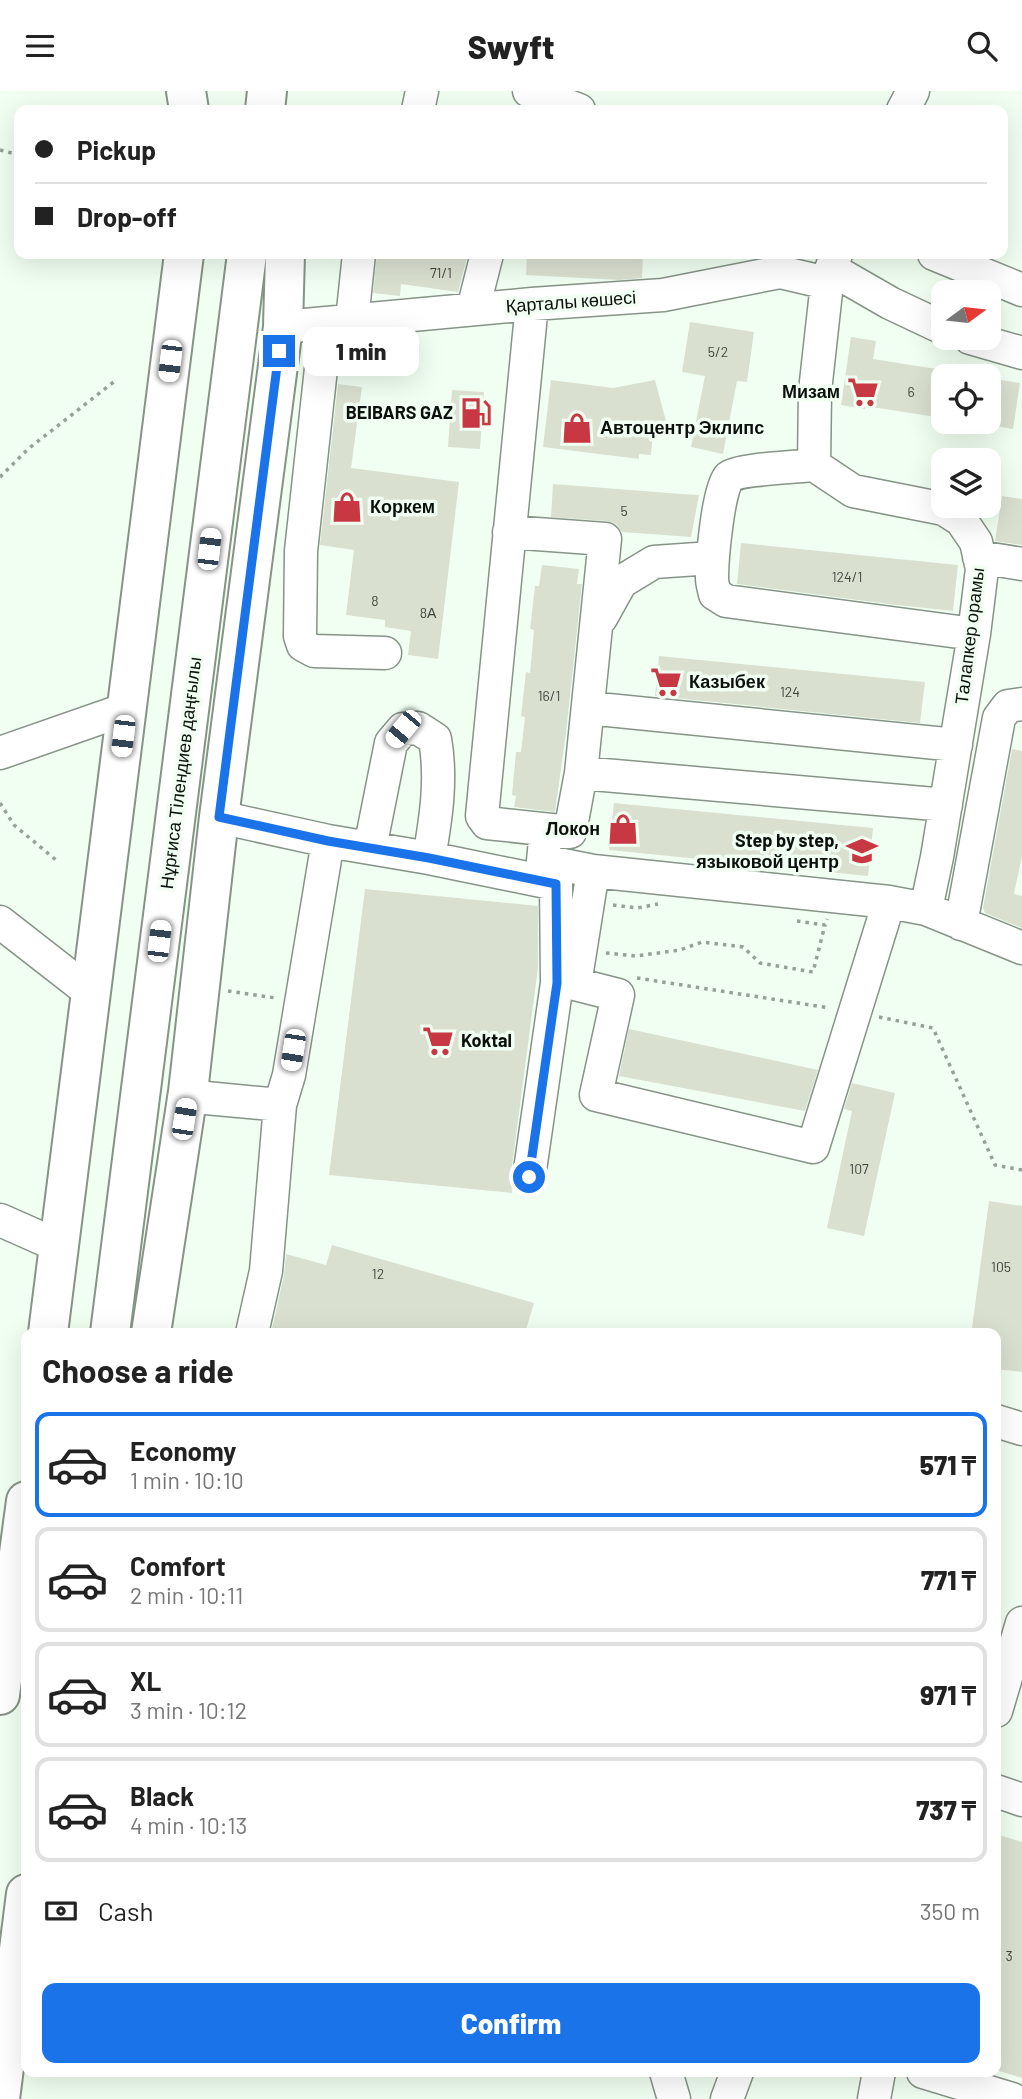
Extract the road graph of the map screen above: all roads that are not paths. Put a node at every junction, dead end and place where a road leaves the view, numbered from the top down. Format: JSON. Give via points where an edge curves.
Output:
{"nodes":[{"id":1,"x":534,"y":99,"type":"edge"},
{"id":2,"x":559,"y":105,"type":"edge"},
{"id":3,"x":183,"y":259,"type":"edge"},
{"id":4,"x":246,"y":259,"type":"edge"},
{"id":5,"x":285,"y":259,"type":"edge"},
{"id":6,"x":358,"y":259,"type":"edge"},
{"id":7,"x":486,"y":259,"type":"edge"},
{"id":8,"x":755,"y":259,"type":"edge"},
{"id":9,"x":946,"y":259,"type":"edge"},
{"id":10,"x":831,"y":269,"type":"edge"},
{"id":11,"x":780,"y":272,"type":"junction"},
{"id":12,"x":1022,"y":290,"type":"edge"},
{"id":13,"x":532,"y":304,"type":"junction"},
{"id":14,"x":473,"y":309,"type":"junction"},
{"id":15,"x":339,"y":321,"type":"junction"},
{"id":16,"x":931,"y":322,"type":"edge"},
{"id":17,"x":283,"y":327,"type":"junction"},
{"id":18,"x":1001,"y":347,"type":"edge"},
{"id":19,"x":1022,"y":353,"type":"edge"},
{"id":20,"x":273,"y":398,"type":"junction"},
{"id":21,"x":814,"y":465,"type":"junction"},
{"id":22,"x":216,"y":496,"type":"junction"},
{"id":23,"x":509,"y":531,"type":"junction"},
{"id":24,"x":979,"y":557,"type":"junction"},
{"id":25,"x":712,"y":558,"type":"junction"},
{"id":26,"x":1022,"y":564,"type":"edge"},
{"id":27,"x":596,"y":628,"type":"junction"},
{"id":28,"x":974,"y":634,"type":"junction"},
{"id":29,"x":385,"y":653,"type":"dead end"},
{"id":30,"x":1022,"y":704,"type":"edge"},
{"id":31,"x":587,"y":708,"type":"junction"},
{"id":32,"x":126,"y":709,"type":"junction"},
{"id":33,"x":956,"y":745,"type":"junction"},
{"id":34,"x":0,"y":753,"type":"edge"},
{"id":35,"x":581,"y":773,"type":"junction"},
{"id":36,"x":946,"y":805,"type":"junction"},
{"id":37,"x":219,"y":817,"type":"junction"},
{"id":38,"x":546,"y":830,"type":"junction"},
{"id":39,"x":328,"y":841,"type":"junction"},
{"id":40,"x":370,"y":848,"type":"junction"},
{"id":41,"x":429,"y":858,"type":"junction"},
{"id":42,"x":593,"y":871,"type":"junction"},
{"id":43,"x":889,"y":902,"type":"junction"},
{"id":44,"x":926,"y":909,"type":"junction"},
{"id":45,"x":0,"y":922,"type":"edge"},
{"id":46,"x":961,"y":924,"type":"junction"},
{"id":47,"x":99,"y":925,"type":"junction"},
{"id":48,"x":159,"y":941,"type":"junction"},
{"id":49,"x":1022,"y":948,"type":"edge"},
{"id":50,"x":91,"y":993,"type":"junction"},
{"id":51,"x":188,"y":1092,"type":"junction"},
{"id":52,"x":281,"y":1105,"type":"junction"},
{"id":53,"x":529,"y":1177,"type":"dead end"},
{"id":54,"x":0,"y":1220,"type":"edge"},
{"id":55,"x":59,"y":1246,"type":"junction"},
{"id":56,"x":49,"y":1328,"type":"edge"},
{"id":57,"x":111,"y":1328,"type":"edge"},
{"id":58,"x":152,"y":1328,"type":"edge"},
{"id":59,"x":253,"y":1328,"type":"edge"},
{"id":60,"x":1001,"y":1423,"type":"edge"},
{"id":61,"x":1022,"y":1429,"type":"edge"},
{"id":62,"x":21,"y":1558,"type":"edge"},
{"id":63,"x":1022,"y":1623,"type":"edge"},
{"id":64,"x":9,"y":1694,"type":"edge"},
{"id":65,"x":1001,"y":1694,"type":"edge"},
{"id":66,"x":1001,"y":1793,"type":"edge"},
{"id":67,"x":1022,"y":1800,"type":"edge"},
{"id":68,"x":21,"y":1933,"type":"edge"},
{"id":69,"x":667,"y":2077,"type":"edge"},
{"id":70,"x":735,"y":2077,"type":"edge"},
{"id":71,"x":878,"y":2077,"type":"edge"},
{"id":72,"x":939,"y":2084,"type":"edge"},
{"id":73,"x":1004,"y":2098,"type":"edge"},
{"id":74,"x":0,"y":2099,"type":"edge"},
{"id":75,"x":674,"y":2099,"type":"edge"},
{"id":76,"x":727,"y":2099,"type":"edge"},
{"id":77,"x":874,"y":2099,"type":"edge"}],
"edges":[{"from":1,"to":2,"type":"street"},
{"from":3,"to":32,"type":"main road"},
{"from":4,"to":22,"type":"main road","name":"Нұрғиса Тілендиев даңғылы"},
{"from":5,"to":17,"type":"main road"},
{"from":6,"to":15,"type":"street"},
{"from":7,"to":14,"type":"street"},
{"from":8,"to":11,"type":"street"},
{"from":9,"to":12,"type":"street"},
{"from":10,"to":11,"type":"street","name":"Қарталы көшесі"},
{"from":10,"to":16,"type":"street","name":"Қарталы көшесі"},
{"from":10,"to":21,"type":"street","via":[[815,391]]},
{"from":11,"to":13,"type":"street","name":"Қарталы көшесі","via":[[663,295]]},
{"from":13,"to":14,"type":"street","name":"Қарталы көшесі"},
{"from":13,"to":23,"type":"street"},
{"from":14,"to":15,"type":"street","name":"Қарталы көшесі"},
{"from":15,"to":17,"type":"street","name":"Қарталы көшесі"},
{"from":15,"to":29,"type":"street","via":[[301,551],[300,636],[303,645],[314,651]]},
{"from":17,"to":20,"type":"main road"},
{"from":18,"to":19,"type":"street"},
{"from":20,"to":22,"type":"main road"},
{"from":20,"to":37,"type":"main road"},
{"from":21,"to":24,"type":"street","name":"Талапкер орамы","via":[[853,491],[944,509],[961,520],[976,542]]},
{"from":21,"to":25,"type":"street","via":[[730,476],[723,487]]},
{"from":22,"to":48,"type":"main road","name":"Нұрғиса Тілендиев даңғылы"},
{"from":23,"to":27,"type":"street","via":[[605,538]]},
{"from":23,"to":38,"type":"street","via":[[482,816],[487,823]]},
{"from":24,"to":26,"type":"street"},
{"from":24,"to":28,"type":"street","name":"Талапкер орамы","via":[[982,569]]},
{"from":25,"to":27,"type":"street","via":[[654,562],[621,582]]},
{"from":25,"to":28,"type":"street","via":[[712,582],[716,594],[726,601]]},
{"from":27,"to":31,"type":"street"},
{"from":28,"to":33,"type":"street","name":"Талапкер орамы"},
{"from":30,"to":46,"type":"street","via":[[1007,706],[999,718]]},
{"from":31,"to":33,"type":"street"},
{"from":31,"to":35,"type":"street"},
{"from":32,"to":34,"type":"street"},
{"from":32,"to":47,"type":"main road"},
{"from":33,"to":36,"type":"street","name":"Талапкер орамы"},
{"from":35,"to":36,"type":"street"},
{"from":35,"to":38,"type":"street","via":[[570,832]]},
{"from":36,"to":44,"type":"street","name":"Талапкер орамы"},
{"from":37,"to":39,"type":"street"},
{"from":37,"to":51,"type":"main road"},
{"from":38,"to":42,"type":"street","via":[[543,861]]},
{"from":39,"to":40,"type":"street"},
{"from":39,"to":52,"type":"street"},
{"from":40,"to":41,"type":"street"},
{"from":40,"to":41,"type":"street","via":[[391,743],[403,729],[418,727],[435,739],[440,765]]},
{"from":41,"to":53,"type":"street","via":[[556,884],[557,983]]},
{"from":42,"to":43,"type":"street"},
{"from":42,"to":43,"type":"street","via":[[575,984],[618,995],[596,1095],[813,1147]]},
{"from":43,"to":44,"type":"street"},
{"from":44,"to":46,"type":"street"},
{"from":45,"to":50,"type":"street"},
{"from":46,"to":49,"type":"street"},
{"from":47,"to":48,"type":"main road","via":[[134,922],[148,928]]},
{"from":47,"to":50,"type":"main road"},
{"from":48,"to":57,"type":"main road","name":"Нұрғиса Тілендиев даңғылы"},
{"from":50,"to":55,"type":"main road"},
{"from":51,"to":52,"type":"street"},
{"from":51,"to":58,"type":"main road"},
{"from":52,"to":59,"type":"street","via":[[266,1271]]},
{"from":54,"to":55,"type":"street"},
{"from":55,"to":56,"type":"main road"},
{"from":60,"to":61,"type":"street"},
{"from":62,"to":64,"type":"main road"},
{"from":63,"to":65,"type":"street"},
{"from":66,"to":67,"type":"street"},
{"from":68,"to":74,"type":"main road"},
{"from":69,"to":75,"type":"street"},
{"from":70,"to":76,"type":"street"},
{"from":71,"to":77,"type":"street"},
{"from":72,"to":73,"type":"street"}]}
